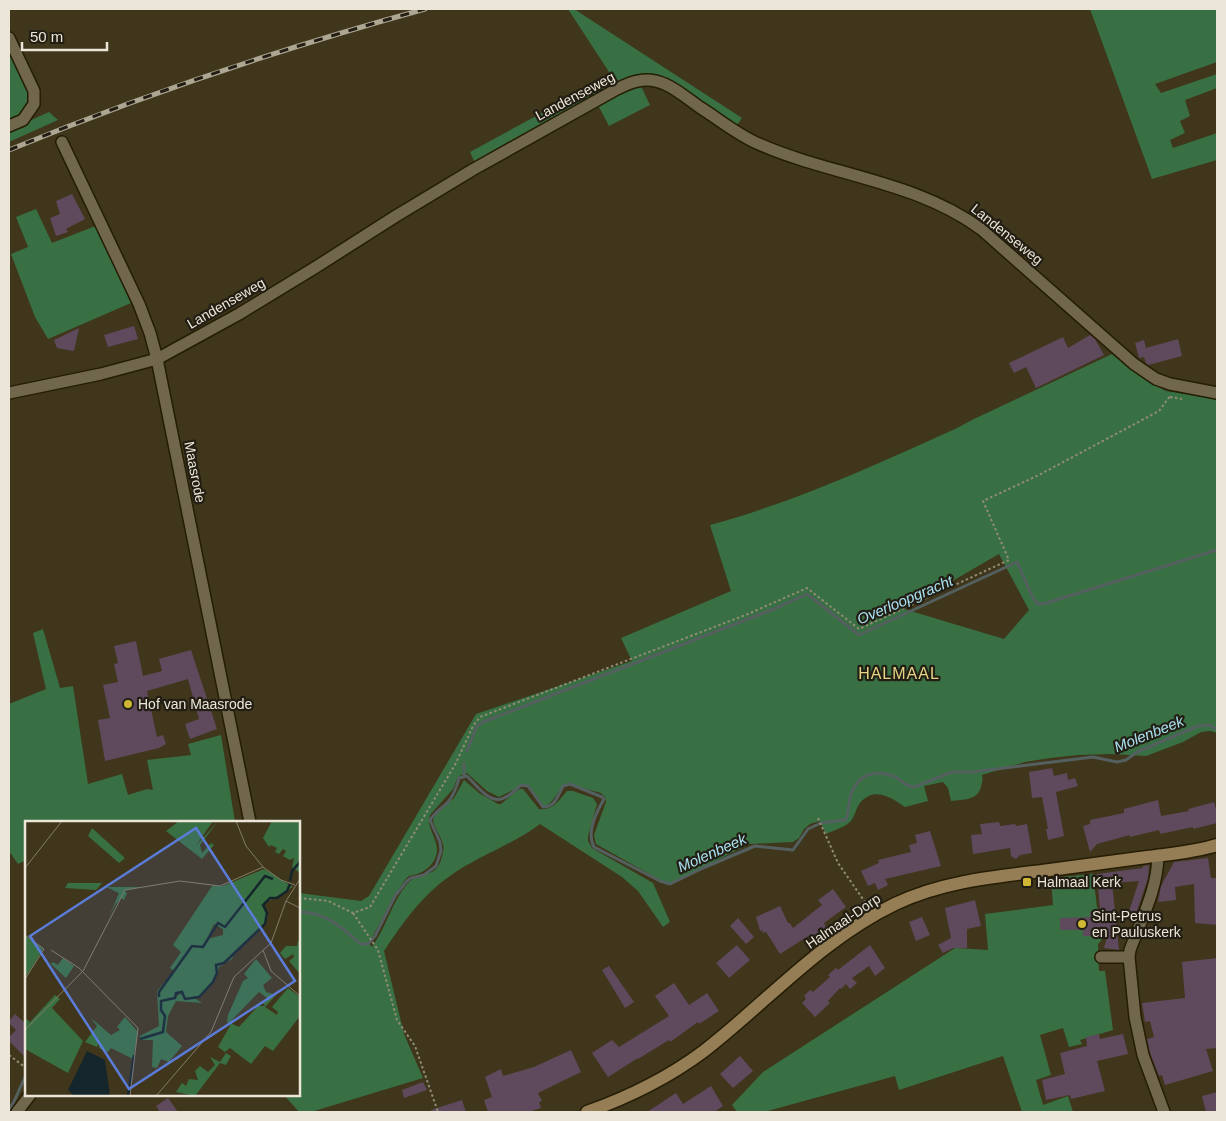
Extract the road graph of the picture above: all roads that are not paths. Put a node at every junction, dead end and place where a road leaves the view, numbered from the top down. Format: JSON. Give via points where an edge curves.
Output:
{"nodes":[{"id":1,"x":9,"y":38,"type":"edge"},
{"id":2,"x":9,"y":126,"type":"edge"},
{"id":3,"x":62,"y":142,"type":"dead end"},
{"id":4,"x":157,"y":359,"type":"junction"},
{"id":5,"x":9,"y":393,"type":"edge"},
{"id":6,"x":1217,"y":393,"type":"edge"},
{"id":7,"x":250,"y":821,"type":"edge"},
{"id":8,"x":1217,"y":845,"type":"edge"},
{"id":9,"x":1158,"y":855,"type":"junction"},
{"id":10,"x":1101,"y":957,"type":"dead end"},
{"id":11,"x":1129,"y":957,"type":"junction"},
{"id":12,"x":29,"y":1096,"type":"edge"},
{"id":13,"x":17,"y":1112,"type":"edge"},
{"id":14,"x":587,"y":1112,"type":"edge"},
{"id":15,"x":1164,"y":1112,"type":"edge"}],
"edges":[{"from":1,"to":2,"type":"street","via":[[34,91],[34,104],[24,120]]},
{"from":3,"to":4,"type":"street","name":"Maasrode","via":[[139,304]]},
{"from":4,"to":5,"type":"street","name":"Landenseweg"},
{"from":4,"to":6,"type":"street","name":"Landenseweg","via":[[239,314],[474,169],[616,89],[649,80],[664,83],[758,144],[911,193],[965,217],[1134,364],[1170,384]]},
{"from":4,"to":7,"type":"street","name":"Maasrode"},
{"from":8,"to":9,"type":"street","name":"Halmaal-Dorp"},
{"from":9,"to":11,"type":"street","via":[[1154,884]]},
{"from":9,"to":14,"type":"street","name":"Halmaal-Dorp","via":[[978,879],[918,894],[875,915],[831,944],[704,1051],[674,1072]]},
{"from":10,"to":11,"type":"street"},
{"from":11,"to":15,"type":"street","via":[[1141,1045]]},
{"from":12,"to":13,"type":"street"}]}
